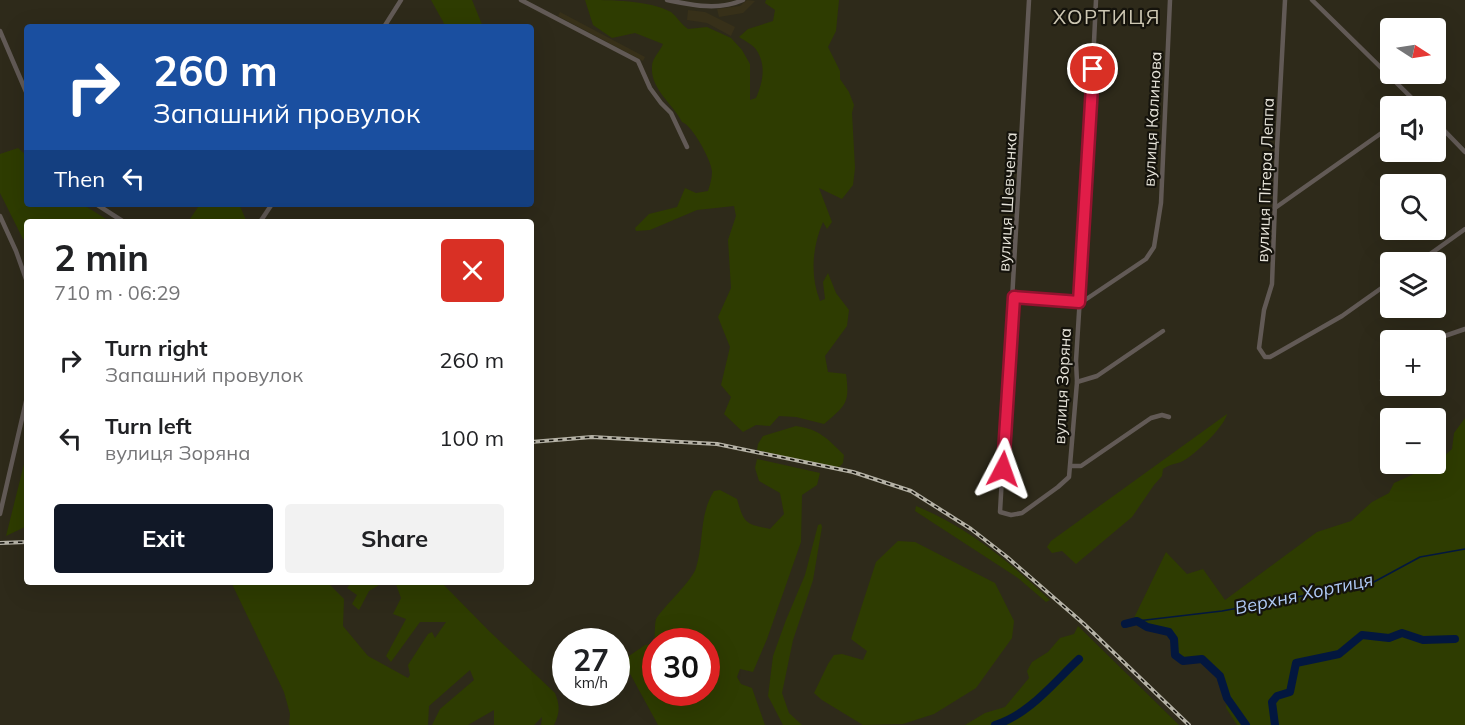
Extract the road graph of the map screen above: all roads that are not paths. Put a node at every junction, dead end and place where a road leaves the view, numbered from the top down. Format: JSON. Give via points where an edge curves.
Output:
{"nodes":[{"id":1,"x":401,"y":0,"type":"edge"},
{"id":2,"x":521,"y":0,"type":"edge"},
{"id":3,"x":667,"y":0,"type":"edge"},
{"id":4,"x":743,"y":0,"type":"edge"},
{"id":5,"x":1029,"y":0,"type":"edge"},
{"id":6,"x":1096,"y":0,"type":"edge"},
{"id":7,"x":1170,"y":0,"type":"edge"},
{"id":8,"x":1285,"y":0,"type":"edge"},
{"id":9,"x":1312,"y":0,"type":"edge"},
{"id":10,"x":386,"y":24,"type":"edge"},
{"id":11,"x":0,"y":31,"type":"edge"},
{"id":12,"x":24,"y":87,"type":"edge"},
{"id":13,"x":1407,"y":96,"type":"edge"},
{"id":14,"x":1446,"y":132,"type":"edge"},
{"id":15,"x":1380,"y":134,"type":"edge"},
{"id":16,"x":687,"y":147,"type":"dead end"},
{"id":17,"x":1465,"y":152,"type":"edge"},
{"id":18,"x":101,"y":207,"type":"edge"},
{"id":19,"x":1274,"y":208,"type":"junction"},
{"id":20,"x":0,"y":216,"type":"edge"},
{"id":21,"x":119,"y":219,"type":"edge"},
{"id":22,"x":1465,"y":229,"type":"edge"},
{"id":23,"x":1433,"y":252,"type":"edge"},
{"id":24,"x":24,"y":274,"type":"edge"},
{"id":25,"x":1380,"y":289,"type":"edge"},
{"id":26,"x":1014,"y":297,"type":"junction"},
{"id":27,"x":1079,"y":302,"type":"junction"},
{"id":28,"x":1465,"y":329,"type":"edge"},
{"id":29,"x":1163,"y":331,"type":"dead end"},
{"id":30,"x":1446,"y":336,"type":"edge"},
{"id":31,"x":1077,"y":381,"type":"junction"},
{"id":32,"x":24,"y":410,"type":"edge"},
{"id":33,"x":1169,"y":417,"type":"dead end"},
{"id":34,"x":1071,"y":466,"type":"junction"},
{"id":35,"x":1000,"y":512,"type":"joint"},
{"id":36,"x":0,"y":514,"type":"edge"}],
"edges":[{"from":1,"to":10,"type":"street"},
{"from":2,"to":16,"type":"street","via":[[638,61]]},
{"from":3,"to":4,"type":"street","via":[[710,7]]},
{"from":5,"to":26,"type":"street","name":"вулиця Шевченка"},
{"from":6,"to":27,"type":"street","name":"вулиця Зоряна"},
{"from":7,"to":27,"type":"street","name":"вулиця Калинова","via":[[1161,203],[1154,247],[1146,259]]},
{"from":8,"to":19,"type":"street","name":"вулиця Пітера Леппа"},
{"from":9,"to":13,"type":"street"},
{"from":11,"to":12,"type":"street"},
{"from":14,"to":17,"type":"street"},
{"from":15,"to":19,"type":"street"},
{"from":18,"to":21,"type":"street"},
{"from":19,"to":25,"type":"street","name":"вулиця Пітера Леппа","via":[[1272,284],[1259,346],[1265,357],[1325,327]]},
{"from":20,"to":24,"type":"street"},
{"from":22,"to":23,"type":"street"},
{"from":26,"to":27,"type":"street"},
{"from":26,"to":35,"type":"street","name":"вулиця Шевченка"},
{"from":27,"to":31,"type":"street","name":"вулиця Зоряна"},
{"from":28,"to":30,"type":"street"},
{"from":29,"to":31,"type":"street","via":[[1097,376]]},
{"from":31,"to":34,"type":"street","name":"вулиця Зоряна"},
{"from":32,"to":36,"type":"street"},
{"from":33,"to":34,"type":"street","via":[[1151,418],[1081,466]]},
{"from":34,"to":35,"type":"street","name":"вулиця Зоряна","via":[[1064,482],[1022,513]]}]}
